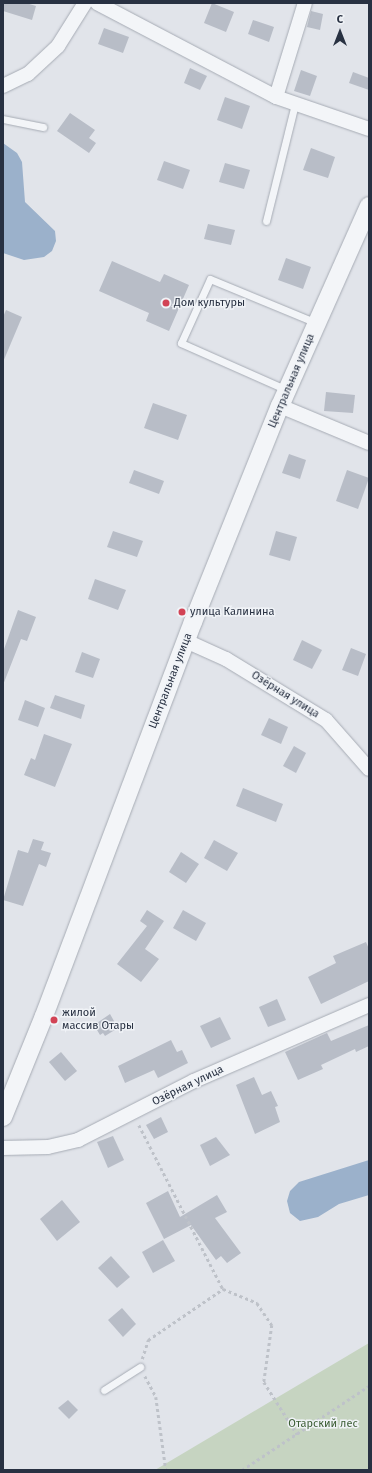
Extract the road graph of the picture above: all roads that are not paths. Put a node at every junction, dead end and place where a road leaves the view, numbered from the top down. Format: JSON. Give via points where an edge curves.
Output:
{"nodes":[{"id":1,"x":85,"y":3,"type":"edge"},
{"id":2,"x":97,"y":3,"type":"edge"},
{"id":3,"x":305,"y":3,"type":"edge"},
{"id":4,"x":3,"y":86,"type":"edge"},
{"id":5,"x":276,"y":97,"type":"junction"},
{"id":6,"x":295,"y":104,"type":"junction"},
{"id":7,"x":3,"y":119,"type":"edge"},
{"id":8,"x":42,"y":127,"type":"dead end"},
{"id":9,"x":369,"y":129,"type":"edge"},
{"id":10,"x":369,"y":206,"type":"edge"},
{"id":11,"x":266,"y":221,"type":"dead end"},
{"id":12,"x":317,"y":323,"type":"junction"},
{"id":13,"x":284,"y":398,"type":"junction"},
{"id":14,"x":369,"y":443,"type":"edge"},
{"id":15,"x":186,"y":641,"type":"junction"},
{"id":16,"x":369,"y":769,"type":"edge"},
{"id":17,"x":369,"y":1005,"type":"edge"},
{"id":18,"x":3,"y":1117,"type":"edge"},
{"id":19,"x":3,"y":1148,"type":"edge"},
{"id":20,"x":140,"y":1367,"type":"road end"},
{"id":21,"x":104,"y":1390,"type":"dead end"}],
"edges":[{"from":1,"to":4,"type":"street","via":[[58,46],[28,74]]},
{"from":2,"to":5,"type":"street"},
{"from":3,"to":5,"type":"street"},
{"from":5,"to":6,"type":"street"},
{"from":6,"to":9,"type":"street"},
{"from":6,"to":11,"type":"lane"},
{"from":7,"to":8,"type":"lane"},
{"from":10,"to":12,"type":"street","name":"Центральная улица"},
{"from":12,"to":13,"type":"street","name":"Центральная улица"},
{"from":12,"to":13,"type":"lane","via":[[210,278],[184,336],[181,343]]},
{"from":13,"to":14,"type":"street"},
{"from":13,"to":15,"type":"street","name":"Центральная улица"},
{"from":15,"to":16,"type":"street","name":"Озёрная улица","via":[[226,659],[326,720]]},
{"from":15,"to":18,"type":"street","name":"Центральная улица","via":[[44,1016]]},
{"from":17,"to":19,"type":"street","name":"Озёрная улица","via":[[194,1081],[134,1114],[78,1140],[48,1147]]},
{"from":20,"to":21,"type":"lane"}]}
